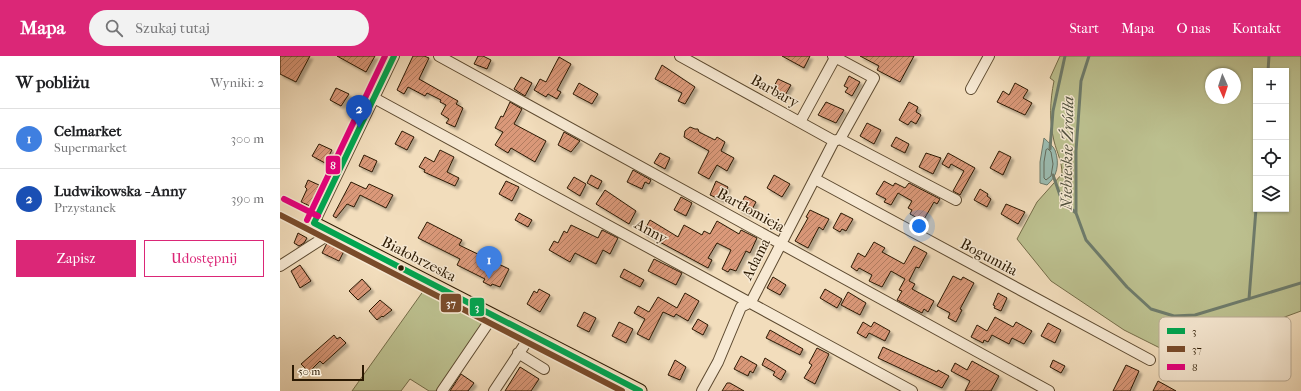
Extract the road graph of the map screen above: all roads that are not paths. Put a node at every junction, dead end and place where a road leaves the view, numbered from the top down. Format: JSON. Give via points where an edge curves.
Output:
{"nodes":[{"id":1,"x":394,"y":56,"type":"edge"},
{"id":2,"x":438,"y":56,"type":"edge"},
{"id":3,"x":680,"y":56,"type":"edge"},
{"id":4,"x":835,"y":56,"type":"edge"},
{"id":5,"x":989,"y":56,"type":"edge"},
{"id":6,"x":971,"y":89,"type":"dead end"},
{"id":7,"x":374,"y":98,"type":"junction"},
{"id":8,"x":800,"y":122,"type":"junction"},
{"id":9,"x":837,"y":140,"type":"junction"},
{"id":10,"x":815,"y":179,"type":"junction"},
{"id":11,"x":956,"y":200,"type":"dead end"},
{"id":12,"x":280,"y":206,"type":"edge"},
{"id":13,"x":314,"y":224,"type":"junction"},
{"id":14,"x":330,"y":232,"type":"junction"},
{"id":15,"x":780,"y":243,"type":"junction"},
{"id":16,"x":280,"y":266,"type":"edge"},
{"id":17,"x":751,"y":302,"type":"junction"},
{"id":18,"x":493,"y":316,"type":"junction"},
{"id":19,"x":531,"y":335,"type":"junction"},
{"id":20,"x":518,"y":353,"type":"junction"},
{"id":21,"x":1150,"y":360,"type":"dead end"},
{"id":22,"x":544,"y":369,"type":"dead end"},
{"id":23,"x":442,"y":391,"type":"edge"},
{"id":24,"x":494,"y":391,"type":"edge"},
{"id":25,"x":640,"y":391,"type":"edge"},
{"id":26,"x":702,"y":391,"type":"edge"},
{"id":27,"x":912,"y":391,"type":"edge"},
{"id":28,"x":1049,"y":391,"type":"edge"}],
"edges":[{"from":1,"to":7,"type":"street"},
{"from":2,"to":15,"type":"street","name":"Bartłomieja"},
{"from":3,"to":8,"type":"street","name":"Barbary"},
{"from":4,"to":8,"type":"street"},
{"from":4,"to":9,"type":"street","name":"Adama","via":[[874,78]]},
{"from":5,"to":6,"type":"street"},
{"from":7,"to":13,"type":"street"},
{"from":7,"to":17,"type":"street","name":"Anny"},
{"from":8,"to":9,"type":"street","name":"Barbary"},
{"from":9,"to":10,"type":"street","name":"Adama"},
{"from":9,"to":11,"type":"street","name":"Barbary"},
{"from":10,"to":15,"type":"street","name":"Adama"},
{"from":10,"to":21,"type":"street","name":"Bogumiła"},
{"from":12,"to":13,"type":"main road","name":"Białobrzeska"},
{"from":13,"to":14,"type":"main road","name":"Białobrzeska"},
{"from":14,"to":16,"type":"street"},
{"from":14,"to":18,"type":"main road","name":"Białobrzeska"},
{"from":15,"to":17,"type":"street","name":"Adama"},
{"from":15,"to":28,"type":"street","name":"Bartłomieja"},
{"from":17,"to":26,"type":"street","name":"Adama","via":[[741,307],[721,355]]},
{"from":17,"to":27,"type":"street","name":"Anny"},
{"from":18,"to":19,"type":"main road","name":"Białobrzeska"},
{"from":18,"to":23,"type":"street"},
{"from":19,"to":20,"type":"street"},
{"from":19,"to":25,"type":"main road","name":"Białobrzeska"},
{"from":20,"to":22,"type":"street"},
{"from":20,"to":24,"type":"street"}]}
